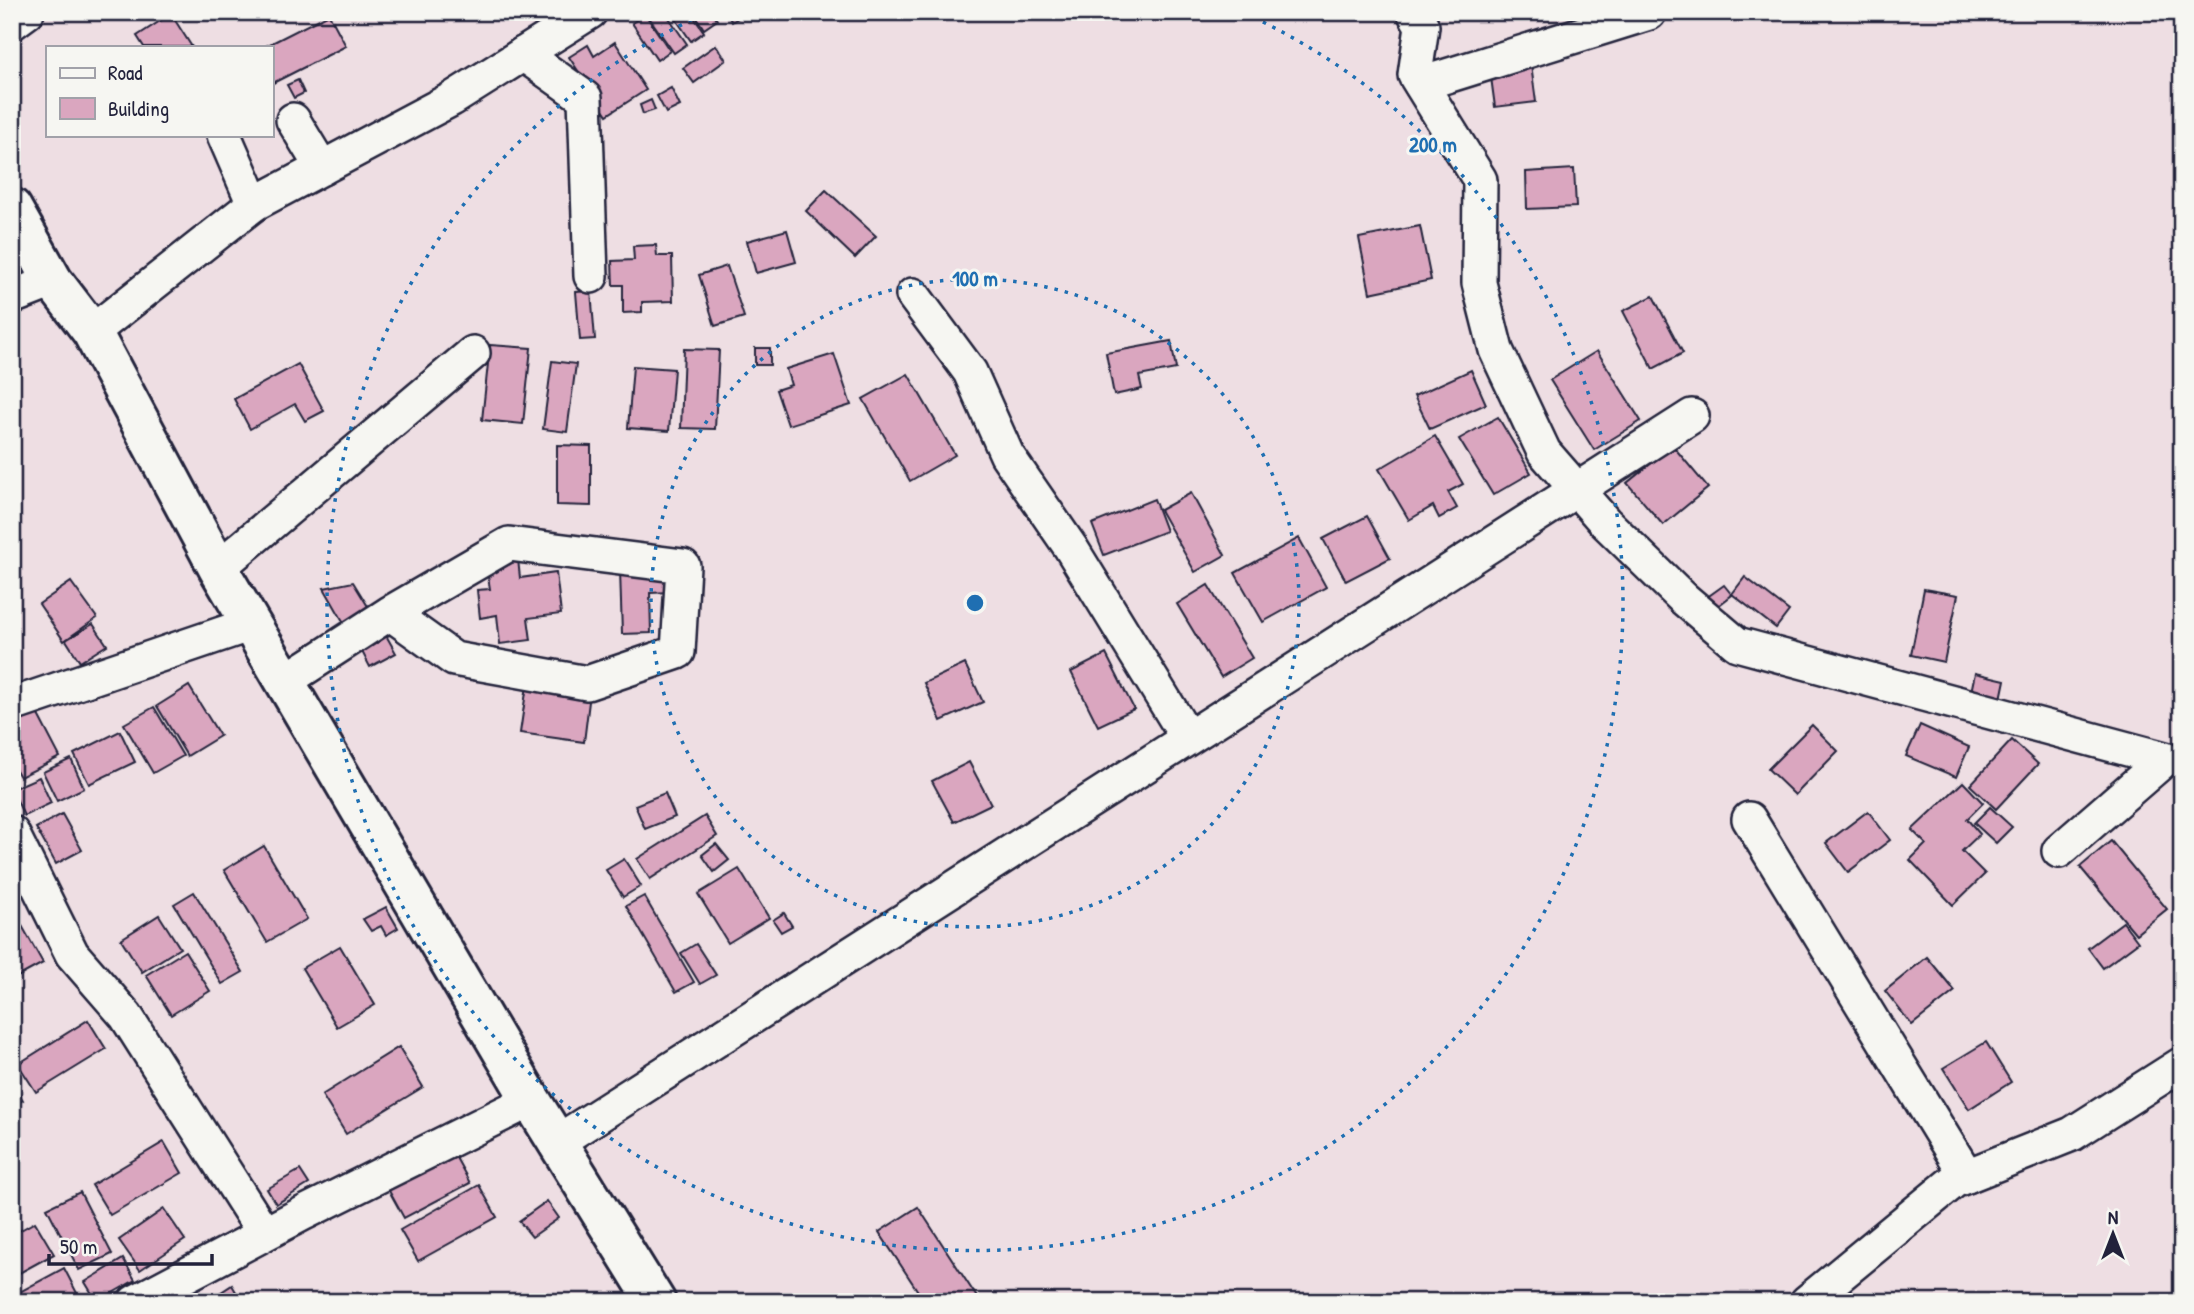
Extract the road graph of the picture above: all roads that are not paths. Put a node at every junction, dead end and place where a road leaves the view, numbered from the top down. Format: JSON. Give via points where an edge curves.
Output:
{"nodes":[{"id":1,"x":27,"y":12,"type":"edge"},
{"id":2,"x":590,"y":12,"type":"edge"},
{"id":3,"x":1415,"y":12,"type":"edge"},
{"id":4,"x":1649,"y":13,"type":"edge"},
{"id":5,"x":12,"y":23,"type":"edge"},
{"id":6,"x":523,"y":54,"type":"junction"},
{"id":7,"x":1421,"y":84,"type":"junction"},
{"id":8,"x":293,"y":120,"type":"dead end"},
{"id":9,"x":224,"y":136,"type":"edge"},
{"id":10,"x":322,"y":168,"type":"junction"},
{"id":11,"x":254,"y":204,"type":"junction"},
{"id":12,"x":12,"y":208,"type":"edge"},
{"id":13,"x":591,"y":276,"type":"dead end"},
{"id":14,"x":52,"y":281,"type":"junction"},
{"id":15,"x":914,"y":295,"type":"dead end"},
{"id":16,"x":12,"y":297,"type":"edge"},
{"id":17,"x":92,"y":332,"type":"junction"},
{"id":18,"x":473,"y":353,"type":"dead end"},
{"id":19,"x":1692,"y":416,"type":"dead end"},
{"id":20,"x":1576,"y":489,"type":"junction"},
{"id":21,"x":218,"y":568,"type":"junction"},
{"id":22,"x":390,"y":612,"type":"junction"},
{"id":23,"x":251,"y":624,"type":"junction"},
{"id":24,"x":285,"y":681,"type":"junction"},
{"id":25,"x":12,"y":705,"type":"edge"},
{"id":26,"x":1187,"y":737,"type":"junction"},
{"id":27,"x":2176,"y":758,"type":"edge"},
{"id":28,"x":1749,"y":819,"type":"dead end"},
{"id":29,"x":12,"y":833,"type":"edge"},
{"id":30,"x":2059,"y":851,"type":"dead end"},
{"id":31,"x":2182,"y":1064,"type":"edge"},
{"id":32,"x":531,"y":1100,"type":"junction"},
{"id":33,"x":557,"y":1142,"type":"junction"},
{"id":34,"x":1967,"y":1176,"type":"junction"},
{"id":35,"x":264,"y":1233,"type":"junction"},
{"id":36,"x":135,"y":1302,"type":"edge"},
{"id":37,"x":656,"y":1302,"type":"edge"},
{"id":38,"x":1807,"y":1302,"type":"edge"}],
"edges":[{"from":1,"to":5,"type":"street"},
{"from":2,"to":6,"type":"street"},
{"from":3,"to":7,"type":"street","via":[[1422,26],[1415,75]]},
{"from":4,"to":7,"type":"street"},
{"from":6,"to":10,"type":"street","via":[[452,99]]},
{"from":6,"to":13,"type":"street","via":[[585,98]]},
{"from":7,"to":20,"type":"street","via":[[1480,180],[1479,282],[1496,350],[1544,452]]},
{"from":8,"to":10,"type":"street"},
{"from":9,"to":11,"type":"street"},
{"from":10,"to":11,"type":"street"},
{"from":11,"to":17,"type":"street"},
{"from":12,"to":14,"type":"main road"},
{"from":14,"to":16,"type":"street"},
{"from":14,"to":17,"type":"main road"},
{"from":15,"to":26,"type":"street","via":[[970,372],[1007,454],[1071,548]]},
{"from":17,"to":21,"type":"main road"},
{"from":18,"to":21,"type":"street"},
{"from":19,"to":20,"type":"street"},
{"from":20,"to":26,"type":"street"},
{"from":20,"to":27,"type":"street","via":[[1674,589],[1737,644]]},
{"from":21,"to":23,"type":"main road"},
{"from":22,"to":22,"type":"street","via":[[509,544],[682,566],[678,652],[587,684],[454,659]]},
{"from":22,"to":24,"type":"street"},
{"from":23,"to":24,"type":"main road"},
{"from":23,"to":25,"type":"street"},
{"from":24,"to":32,"type":"main road"},
{"from":26,"to":33,"type":"street"},
{"from":27,"to":30,"type":"street"},
{"from":28,"to":34,"type":"street"},
{"from":29,"to":35,"type":"street","via":[[72,954],[126,1016]]},
{"from":31,"to":34,"type":"street","via":[[2072,1134]]},
{"from":32,"to":33,"type":"main road"},
{"from":32,"to":35,"type":"street"},
{"from":33,"to":37,"type":"main road"},
{"from":34,"to":38,"type":"street","via":[[1954,1181]]},
{"from":35,"to":36,"type":"street"}]}
